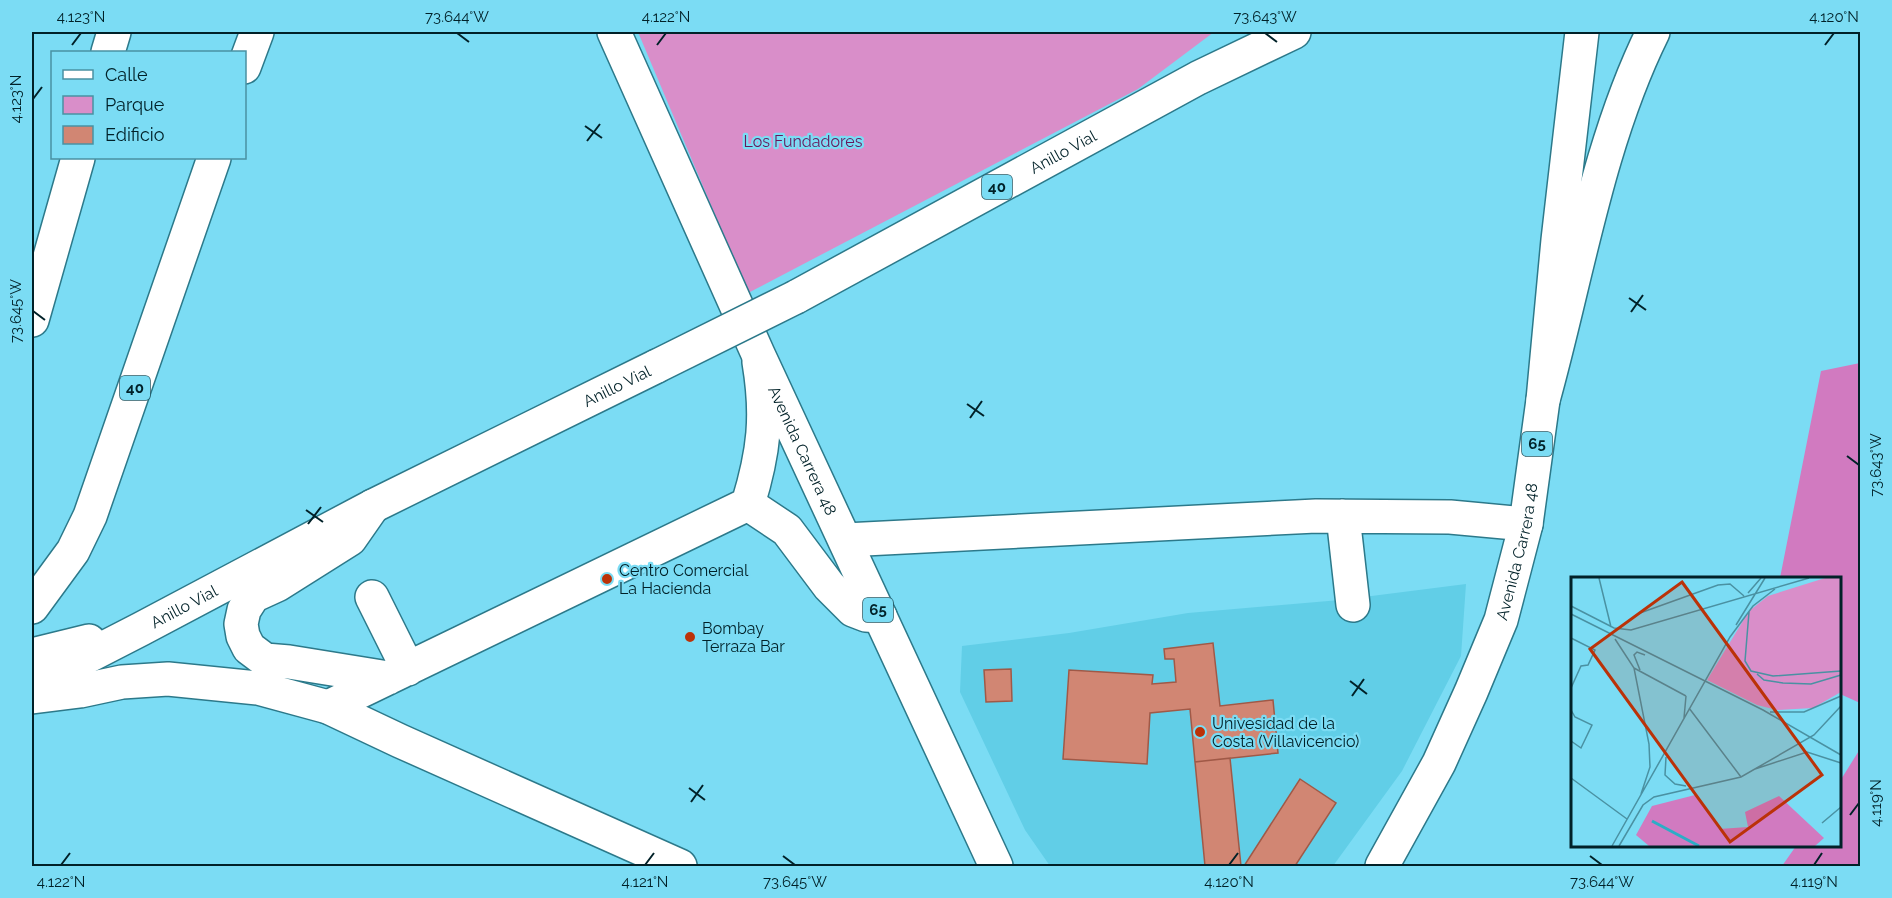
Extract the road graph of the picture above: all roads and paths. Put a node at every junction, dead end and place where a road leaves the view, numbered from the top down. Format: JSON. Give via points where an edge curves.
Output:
{"nodes":[{"id":1,"x":114,"y":32,"type":"edge"},
{"id":2,"x":257,"y":32,"type":"edge"},
{"id":3,"x":614,"y":32,"type":"edge"},
{"id":4,"x":1251,"y":32,"type":"edge"},
{"id":5,"x":1294,"y":32,"type":"edge"},
{"id":6,"x":1582,"y":32,"type":"edge"},
{"id":7,"x":1653,"y":32,"type":"edge"},
{"id":8,"x":108,"y":51,"type":"edge"},
{"id":9,"x":246,"y":62,"type":"edge"},
{"id":10,"x":1198,"y":78,"type":"junction"},
{"id":11,"x":78,"y":159,"type":"edge"},
{"id":12,"x":214,"y":159,"type":"edge"},
{"id":13,"x":32,"y":320,"type":"edge"},
{"id":14,"x":758,"y":354,"type":"junction"},
{"id":15,"x":1543,"y":399,"type":"junction"},
{"id":16,"x":748,"y":504,"type":"junction"},
{"id":17,"x":373,"y":506,"type":"junction"},
{"id":18,"x":1343,"y":516,"type":"junction"},
{"id":19,"x":1526,"y":524,"type":"junction"},
{"id":20,"x":845,"y":540,"type":"junction"},
{"id":21,"x":372,"y":597,"type":"dead end"},
{"id":22,"x":1353,"y":605,"type":"dead end"},
{"id":23,"x":32,"y":607,"type":"edge"},
{"id":24,"x":880,"y":616,"type":"junction"},
{"id":25,"x":141,"y":629,"type":"junction"},
{"id":26,"x":32,"y":655,"type":"edge"},
{"id":27,"x":398,"y":674,"type":"junction"},
{"id":28,"x":32,"y":684,"type":"edge"},
{"id":29,"x":32,"y":697,"type":"edge"},
{"id":30,"x":328,"y":707,"type":"junction"},
{"id":31,"x":957,"y":782,"type":"junction"},
{"id":32,"x":1402,"y":832,"type":"junction"},
{"id":33,"x":680,"y":867,"type":"edge"},
{"id":34,"x":996,"y":867,"type":"edge"},
{"id":35,"x":1014,"y":867,"type":"edge"},
{"id":36,"x":1371,"y":867,"type":"edge"},
{"id":37,"x":1382,"y":867,"type":"edge"}],
"edges":[{"from":1,"to":8,"type":"main road"},
{"from":2,"to":9,"type":"main road"},
{"from":3,"to":14,"type":"main road","name":"Avenida Carrera 48","number":"65"},
{"from":4,"to":10,"type":"main road","name":"Anillo Vial"},
{"from":5,"to":10,"type":"main road","name":"Anillo Vial","number":"40"},
{"from":6,"to":15,"type":"main road","name":"Avenida Carrera 48","number":"65"},
{"from":7,"to":15,"type":"main road","via":[[1638,63],[1604,164]]},
{"from":10,"to":17,"type":"main road","name":"Anillo Vial","number":"40","bridge":true,"via":[[796,297]]},
{"from":11,"to":13,"type":"main road"},
{"from":12,"to":23,"type":"main road","number":"40","via":[[90,516],[73,551]]},
{"from":14,"to":16,"type":"main road","via":[[764,430]]},
{"from":14,"to":20,"type":"main road","name":"Avenida Carrera 48","number":"65"},
{"from":15,"to":19,"type":"main road","name":"Avenida Carrera 48","number":"65"},
{"from":16,"to":24,"type":"main road","via":[[787,530],[829,586],[853,610]]},
{"from":16,"to":27,"type":"main road"},
{"from":17,"to":25,"type":"main road","name":"Anillo Vial","number":"40"},
{"from":17,"to":27,"type":"main road","via":[[350,539],[253,596],[241,624],[249,648],[265,660]]},
{"from":18,"to":19,"type":"main road","via":[[1450,517]]},
{"from":18,"to":20,"type":"main road"},
{"from":18,"to":22,"type":"main road"},
{"from":19,"to":32,"type":"main road","name":"Avenida Carrera 48","number":"65","via":[[1501,620],[1472,692]]},
{"from":20,"to":24,"type":"main road","name":"Avenida Carrera 48","number":"65"},
{"from":21,"to":27,"type":"main road"},
{"from":24,"to":31,"type":"main road","name":"Avenida Carrera 48","number":"65"},
{"from":25,"to":26,"type":"main road"},
{"from":25,"to":28,"type":"main road","name":"Anillo Vial","number":"40"},
{"from":27,"to":30,"type":"main road"},
{"from":29,"to":30,"type":"main road","via":[[122,682],[168,679],[258,688]]},
{"from":30,"to":33,"type":"main road"},
{"from":31,"to":34,"type":"main road","name":"Avenida Carrera 48","number":"65"},
{"from":31,"to":35,"type":"main road"},
{"from":32,"to":36,"type":"main road"},
{"from":32,"to":37,"type":"main road","name":"Avenida Carrera 48","number":"65"}]}
